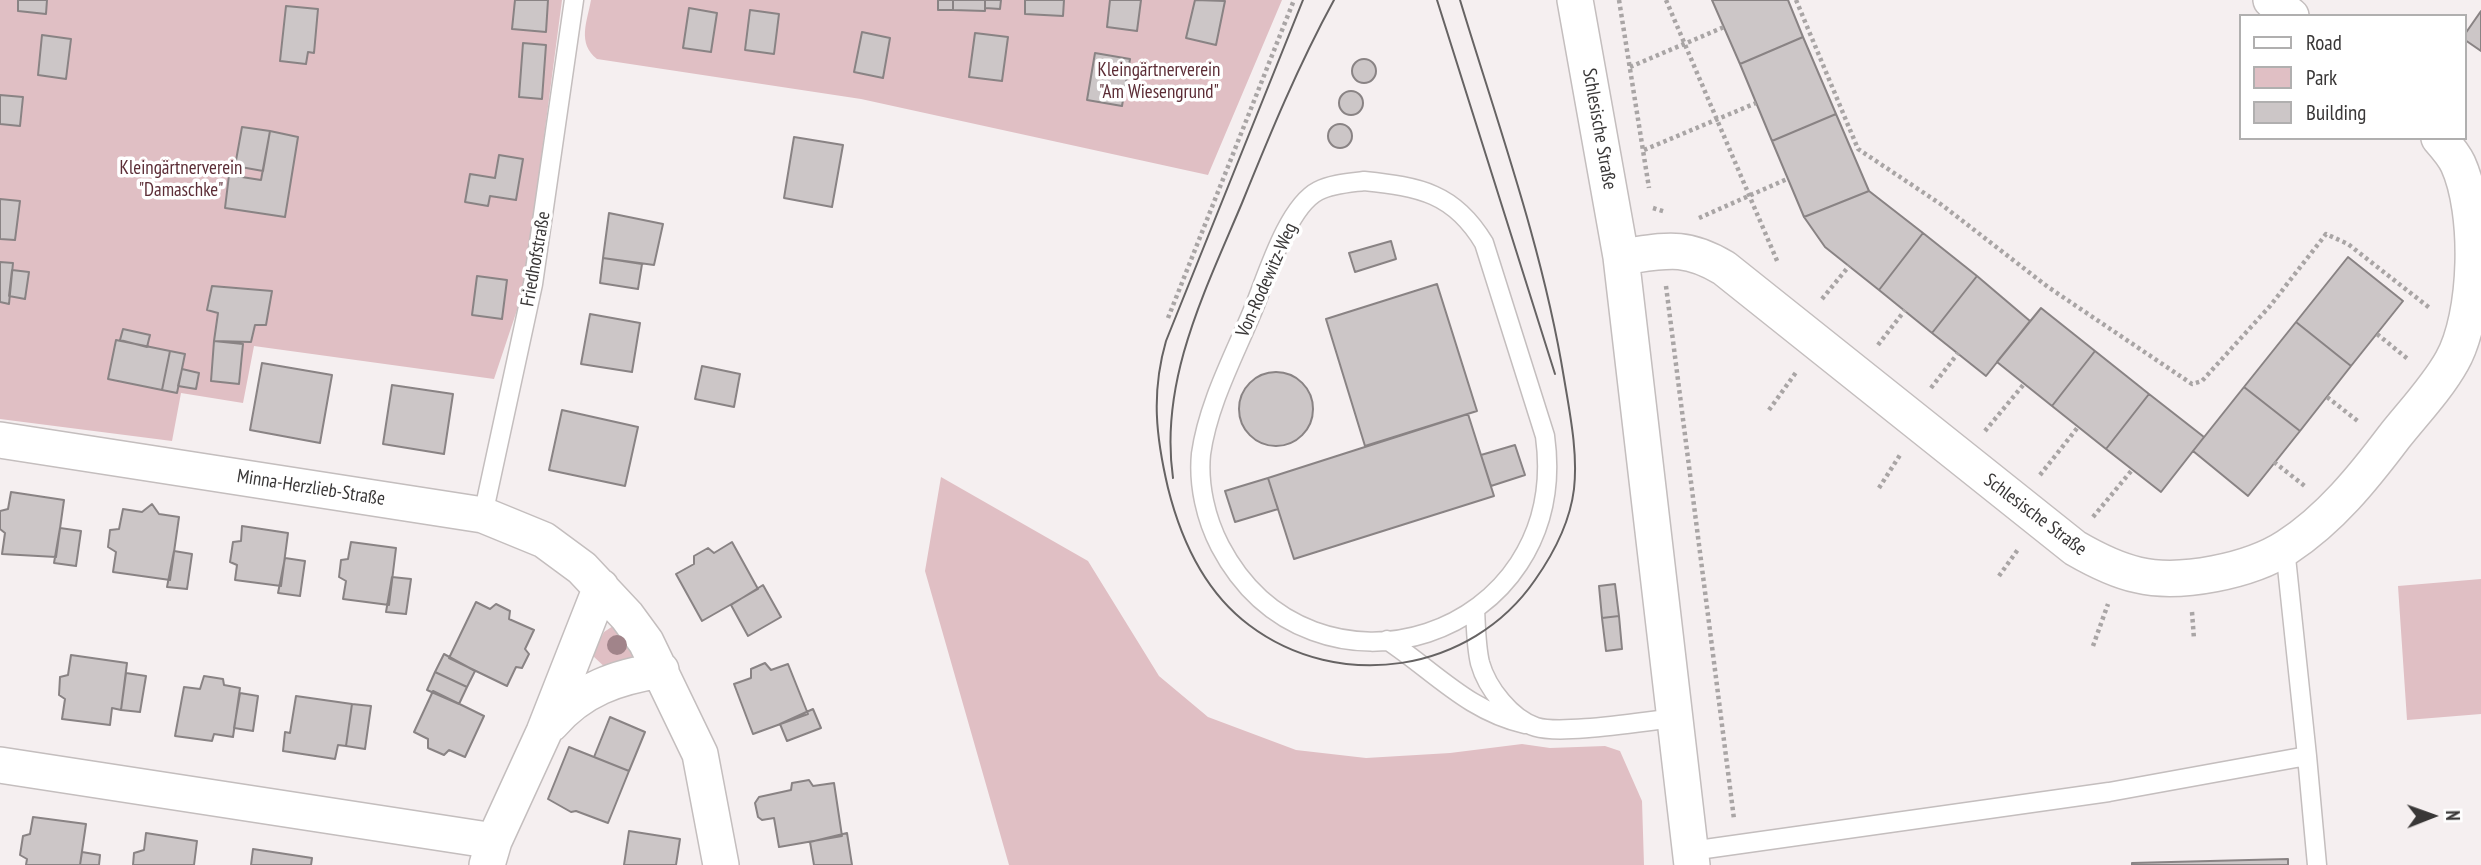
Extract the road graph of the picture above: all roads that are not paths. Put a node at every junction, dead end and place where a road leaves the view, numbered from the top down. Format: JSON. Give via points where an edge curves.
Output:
{"nodes":[{"id":1,"x":574,"y":0,"type":"edge"},
{"id":2,"x":1575,"y":0,"type":"edge"},
{"id":3,"x":2272,"y":0,"type":"edge"},
{"id":4,"x":2289,"y":14,"type":"edge"},
{"id":5,"x":2442,"y":140,"type":"edge"},
{"id":6,"x":1621,"y":257,"type":"junction"},
{"id":7,"x":0,"y":440,"type":"edge"},
{"id":8,"x":483,"y":515,"type":"junction"},
{"id":9,"x":2285,"y":548,"type":"junction"},
{"id":10,"x":601,"y":587,"type":"junction"},
{"id":11,"x":1475,"y":609,"type":"junction"},
{"id":12,"x":1387,"y":640,"type":"junction"},
{"id":13,"x":662,"y":670,"type":"junction"},
{"id":14,"x":1676,"y":718,"type":"junction"},
{"id":15,"x":1535,"y":727,"type":"junction"},
{"id":16,"x":544,"y":732,"type":"junction"},
{"id":17,"x":2307,"y":756,"type":"junction"},
{"id":18,"x":0,"y":765,"type":"edge"},
{"id":19,"x":490,"y":853,"type":"edge"},
{"id":20,"x":1691,"y":858,"type":"edge"},
{"id":21,"x":721,"y":865,"type":"edge"},
{"id":22,"x":2317,"y":865,"type":"edge"}],
"edges":[{"from":1,"to":8,"type":"lane","name":"Friedhofstraße","via":[[533,284]]},
{"from":2,"to":6,"type":"street","name":"Schlesische Straße"},
{"from":3,"to":4,"type":"street"},
{"from":5,"to":9,"type":"street","name":"Schlesische Straße","via":[[2458,162],[2468,191],[2472,235],[2466,327],[2452,362],[2357,485]]},
{"from":6,"to":9,"type":"street","name":"Schlesische Straße","via":[[1672,249],[1702,255],[1735,276],[2039,520],[2097,561],[2138,575],[2188,577],[2225,571]]},
{"from":6,"to":14,"type":"street","name":"Schlesische Straße"},
{"from":7,"to":8,"type":"street","name":"Minna-Herzlieb-Straße"},
{"from":8,"to":10,"type":"street","name":"Minna-Herzlieb-Straße","via":[[544,540]]},
{"from":9,"to":17,"type":"lane"},
{"from":10,"to":13,"type":"street","name":"Minna-Herzlieb-Straße","via":[[627,616]]},
{"from":10,"to":16,"type":"street"},
{"from":11,"to":12,"type":"lane","name":"Von-Rodewitz-Weg","via":[[1443,626]]},
{"from":11,"to":12,"type":"lane","name":"Von-Rodewitz-Weg","via":[[1518,569],[1529,551],[1543,509],[1548,467],[1545,436],[1484,243],[1453,204],[1418,190],[1364,181],[1317,191],[1304,202],[1284,235],[1209,420],[1201,455],[1206,511],[1226,557],[1259,599],[1278,613],[1330,636]]},
{"from":11,"to":15,"type":"lane","via":[[1480,663],[1490,684],[1503,704]]},
{"from":12,"to":15,"type":"lane","via":[[1468,702],[1497,718]]},
{"from":13,"to":16,"type":"street","via":[[599,685],[575,700]]},
{"from":13,"to":21,"type":"street","name":"Minna-Herzlieb-Straße","via":[[700,754]]},
{"from":14,"to":15,"type":"lane"},
{"from":14,"to":20,"type":"street","name":"Schlesische Straße"},
{"from":16,"to":19,"type":"street"},
{"from":17,"to":20,"type":"lane","via":[[2109,792],[1737,844]]},
{"from":17,"to":22,"type":"lane"},
{"from":18,"to":19,"type":"street"}]}
